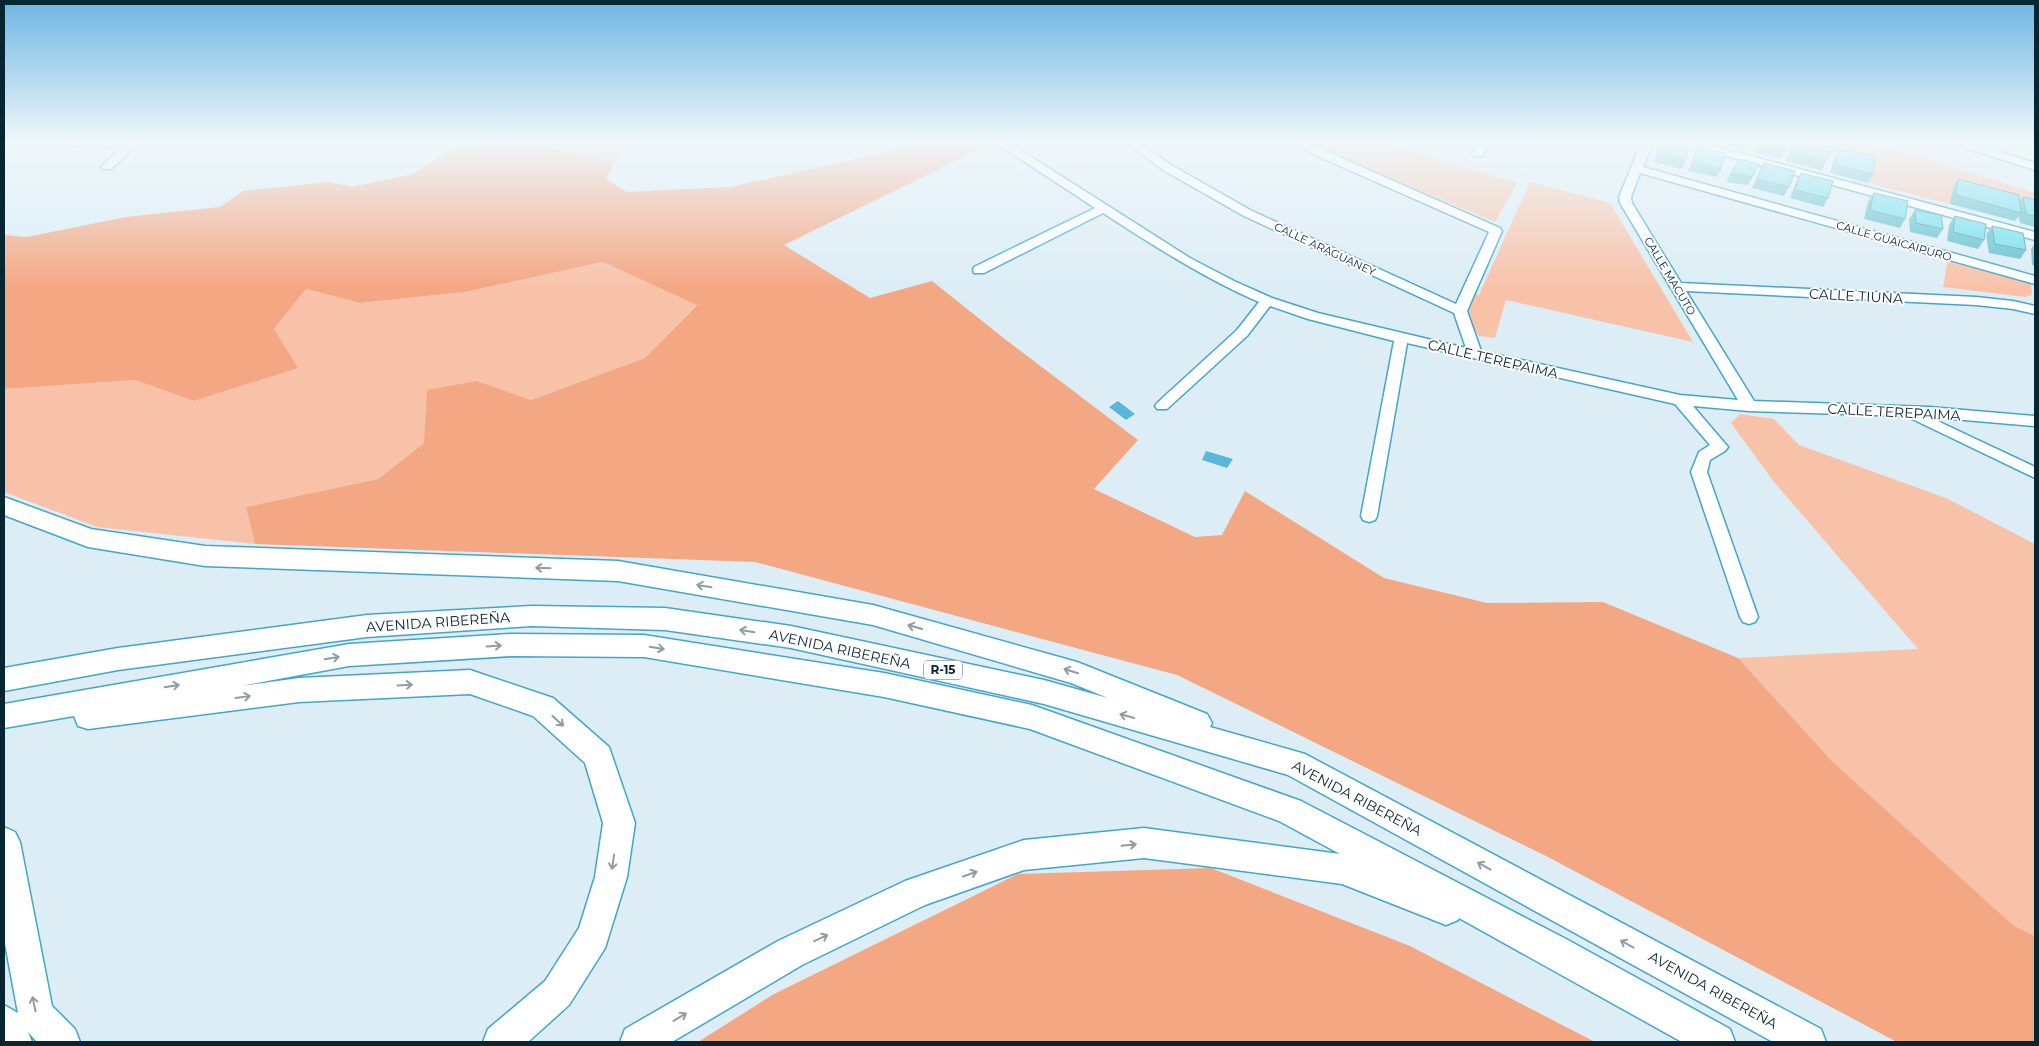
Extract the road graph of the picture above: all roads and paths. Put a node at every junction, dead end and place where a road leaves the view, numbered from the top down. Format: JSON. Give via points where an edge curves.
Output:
{"nodes":[{"id":1,"x":1073,"y":190,"type":"edge"},
{"id":2,"x":1206,"y":190,"type":"edge"},
{"id":3,"x":1404,"y":190,"type":"edge"},
{"id":4,"x":1628,"y":190,"type":"edge"},
{"id":5,"x":1712,"y":190,"type":"edge"},
{"id":6,"x":1863,"y":190,"type":"edge"},
{"id":7,"x":1103,"y":209,"type":"junction"},
{"id":8,"x":2035,"y":236,"type":"edge"},
{"id":9,"x":979,"y":270,"type":"dead end"},
{"id":10,"x":2035,"y":280,"type":"edge"},
{"id":11,"x":1676,"y":287,"type":"junction"},
{"id":12,"x":1268,"y":301,"type":"junction"},
{"id":13,"x":2035,"y":310,"type":"edge"},
{"id":14,"x":1460,"y":311,"type":"junction"},
{"id":15,"x":1401,"y":338,"type":"junction"},
{"id":16,"x":1475,"y":354,"type":"junction"},
{"id":17,"x":1680,"y":400,"type":"junction"},
{"id":18,"x":1162,"y":406,"type":"dead end"},
{"id":19,"x":1749,"y":406,"type":"junction"},
{"id":20,"x":1906,"y":412,"type":"junction"},
{"id":21,"x":2035,"y":421,"type":"edge"},
{"id":22,"x":2035,"y":473,"type":"edge"},
{"id":23,"x":4,"y":506,"type":"edge"},
{"id":24,"x":1369,"y":516,"type":"dead end"},
{"id":25,"x":1749,"y":617,"type":"dead end"},
{"id":26,"x":4,"y":680,"type":"edge"},
{"id":27,"x":4,"y":716,"type":"edge"},
{"id":28,"x":4,"y":729,"type":"edge"},
{"id":29,"x":1294,"y":762,"type":"junction"},
{"id":30,"x":4,"y":842,"type":"edge"},
{"id":31,"x":1554,"y":951,"type":"junction"},
{"id":32,"x":4,"y":1022,"type":"edge"},
{"id":33,"x":14,"y":1042,"type":"edge"},
{"id":34,"x":62,"y":1042,"type":"edge"},
{"id":35,"x":501,"y":1042,"type":"edge"},
{"id":36,"x":638,"y":1042,"type":"edge"},
{"id":37,"x":1717,"y":1042,"type":"edge"},
{"id":38,"x":1808,"y":1042,"type":"edge"}],
"edges":[{"from":1,"to":7,"type":"street","name":"CALLE TEREPAIMA"},
{"from":2,"to":14,"type":"street","name":"CALLE ARAGUANEY","via":[[1238,208]]},
{"from":3,"to":14,"type":"street","via":[[1496,231]]},
{"from":4,"to":11,"type":"street","name":"CALLE MACUTO","via":[[1626,203]]},
{"from":5,"to":10,"type":"street","name":"CALLE GUAICAIPURO"},
{"from":6,"to":8,"type":"street"},
{"from":7,"to":9,"type":"street"},
{"from":7,"to":12,"type":"street","name":"CALLE TEREPAIMA","via":[[1186,261]]},
{"from":11,"to":13,"type":"street","name":"CALLE TIUNA","via":[[1976,301]]},
{"from":11,"to":19,"type":"street","name":"CALLE MACUTO"},
{"from":12,"to":15,"type":"street","name":"CALLE TEREPAIMA"},
{"from":12,"to":18,"type":"street","via":[[1242,334]]},
{"from":14,"to":16,"type":"street"},
{"from":15,"to":16,"type":"street","name":"CALLE TEREPAIMA"},
{"from":15,"to":24,"type":"street"},
{"from":16,"to":17,"type":"street","name":"CALLE TEREPAIMA"},
{"from":17,"to":19,"type":"street","name":"CALLE TEREPAIMA"},
{"from":17,"to":25,"type":"street","via":[[1720,447],[1702,458],[1699,472]]},
{"from":19,"to":20,"type":"street","name":"CALLE TEREPAIMA"},
{"from":20,"to":21,"type":"street","name":"CALLE TEREPAIMA"},
{"from":20,"to":22,"type":"street"},
{"from":29,"to":23,"type":"main road","one_way":true,"via":[[1077,673],[873,615],[618,571],[205,556],[88,538]]},
{"from":29,"to":26,"type":"main road","name":"AVENIDA RIBEREÑA","number":"R-15","one_way":true,"via":[[1044,692],[791,637],[666,618],[532,616],[367,626],[118,659]]},
{"from":27,"to":31,"type":"main road","name":"AVENIDA RIBEREÑA","number":"R-15","one_way":true,"via":[[349,655],[512,645],[644,646],[884,685],[1032,717],[1290,811]]},
{"from":28,"to":35,"type":"main road","one_way":true,"via":[[298,690],[470,682],[543,707],[598,756],[619,823],[611,878],[593,936],[556,993]]},
{"from":38,"to":29,"type":"main road","name":"AVENIDA RIBEREÑA","number":"R-15","one_way":true},
{"from":34,"to":30,"type":"main road","one_way":true,"via":[[36,1015]]},
{"from":36,"to":31,"type":"main road","one_way":true,"via":[[790,953],[917,892],[1024,856],[1144,843],[1342,869]]},
{"from":31,"to":37,"type":"main road","name":"AVENIDA RIBEREÑA","number":"R-15"},
{"from":32,"to":33,"type":"main road"}]}
